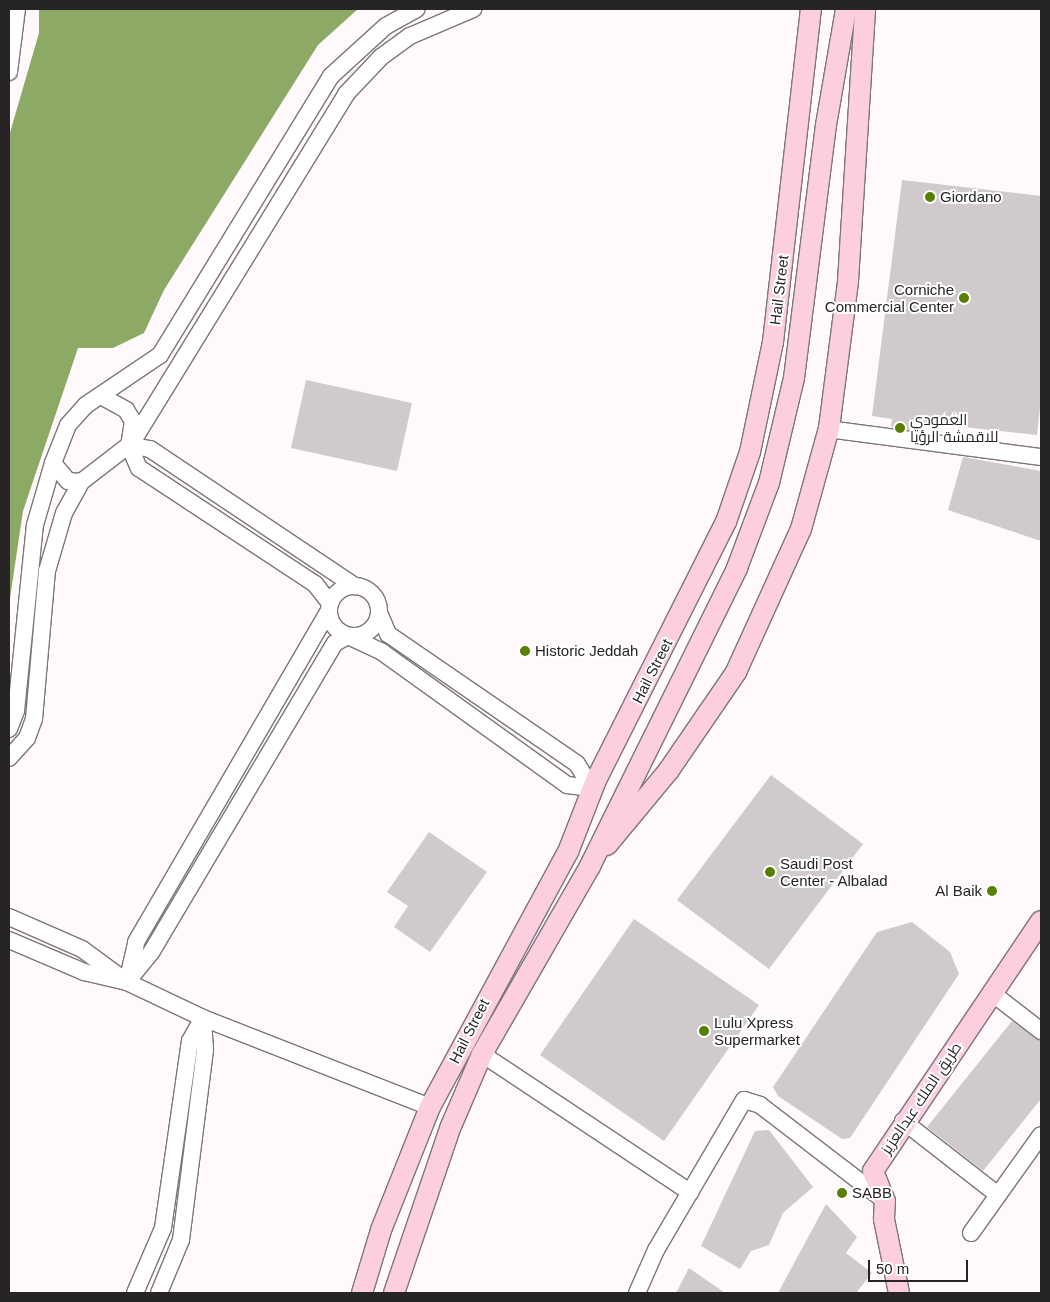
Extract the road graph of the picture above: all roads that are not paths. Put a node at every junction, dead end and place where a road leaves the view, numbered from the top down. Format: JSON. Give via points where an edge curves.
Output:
{"nodes":[{"id":1,"x":17,"y":9,"type":"edge"},
{"id":2,"x":417,"y":9,"type":"edge"},
{"id":3,"x":472,"y":9,"type":"edge"},
{"id":4,"x":811,"y":9,"type":"edge"},
{"id":5,"x":846,"y":9,"type":"edge"},
{"id":6,"x":865,"y":9,"type":"edge"},
{"id":7,"x":9,"y":72,"type":"edge"},
{"id":8,"x":861,"y":77,"type":"junction"},
{"id":9,"x":826,"y":125,"type":"junction"},
{"id":10,"x":101,"y":396,"type":"junction"},
{"id":11,"x":828,"y":429,"type":"junction"},
{"id":12,"x":129,"y":445,"type":"junction"},
{"id":13,"x":1041,"y":457,"type":"edge"},
{"id":14,"x":53,"y":463,"type":"junction"},
{"id":15,"x":81,"y":482,"type":"junction"},
{"id":16,"x":355,"y":586,"type":"junction"},
{"id":17,"x":329,"y":607,"type":"junction"},
{"id":18,"x":380,"y":615,"type":"junction"},
{"id":19,"x":348,"y":636,"type":"junction"},
{"id":20,"x":9,"y":729,"type":"edge"},
{"id":21,"x":9,"y":758,"type":"edge"},
{"id":22,"x":592,"y":788,"type":"junction"},
{"id":23,"x":590,"y":866,"type":"junction"},
{"id":24,"x":9,"y":917,"type":"edge"},
{"id":25,"x":1041,"y":921,"type":"edge"},
{"id":26,"x":9,"y":940,"type":"edge"},
{"id":27,"x":127,"y":982,"type":"junction"},
{"id":28,"x":992,"y":993,"type":"junction"},
{"id":29,"x":203,"y":1018,"type":"junction"},
{"id":30,"x":1041,"y":1031,"type":"edge"},
{"id":31,"x":482,"y":1054,"type":"junction"},
{"id":32,"x":430,"y":1107,"type":"junction"},
{"id":33,"x":903,"y":1121,"type":"junction"},
{"id":34,"x":1041,"y":1135,"type":"edge"},
{"id":35,"x":690,"y":1192,"type":"junction"},
{"id":36,"x":998,"y":1195,"type":"junction"},
{"id":37,"x":885,"y":1201,"type":"junction"},
{"id":38,"x":971,"y":1233,"type":"dead end"},
{"id":39,"x":135,"y":1293,"type":"edge"},
{"id":40,"x":159,"y":1293,"type":"edge"},
{"id":41,"x":362,"y":1293,"type":"edge"},
{"id":42,"x":394,"y":1293,"type":"edge"},
{"id":43,"x":637,"y":1293,"type":"edge"},
{"id":44,"x":899,"y":1293,"type":"edge"}],
"edges":[{"from":1,"to":7,"type":"street"},
{"from":2,"to":10,"type":"street","via":[[386,26],[330,76],[160,355]]},
{"from":3,"to":12,"type":"street","via":[[410,36],[381,57],[346,94]]},
{"from":4,"to":22,"type":"main road","name":"Hail Street","via":[[773,342],[750,452],[706,566]]},
{"from":5,"to":9,"type":"main road","name":"Hail Street"},
{"from":6,"to":8,"type":"main road"},
{"from":8,"to":9,"type":"main road"},
{"from":8,"to":11,"type":"main road","via":[[848,281]]},
{"from":9,"to":23,"type":"main road","name":"Hail Street","via":[[794,378],[769,483],[736,568]]},
{"from":10,"to":12,"type":"street","via":[[126,410],[133,421]]},
{"from":10,"to":14,"type":"street","via":[[68,424]]},
{"from":11,"to":13,"type":"street"},
{"from":11,"to":23,"type":"main road","via":[[801,529],[736,672],[669,770]]},
{"from":12,"to":15,"type":"street"},
{"from":12,"to":16,"type":"street","via":[[150,449]]},
{"from":12,"to":17,"type":"street","via":[[139,468],[315,584]]},
{"from":14,"to":15,"type":"street","via":[[68,481]]},
{"from":14,"to":20,"type":"street","via":[[34,526],[16,711]]},
{"from":15,"to":21,"type":"street","via":[[64,513],[47,571],[34,719],[27,738]]},
{"from":16,"to":17,"type":"street","via":[[340,590]]},
{"from":16,"to":18,"type":"street","via":[[371,592]]},
{"from":17,"to":19,"type":"street","via":[[334,627]]},
{"from":17,"to":27,"type":"street","via":[[136,942]]},
{"from":18,"to":19,"type":"street","via":[[365,635]]},
{"from":18,"to":22,"type":"street","via":[[388,634],[577,764]]},
{"from":19,"to":22,"type":"street","via":[[382,652],[567,785]]},
{"from":19,"to":27,"type":"street","via":[[335,643],[152,951]]},
{"from":22,"to":32,"type":"main road","name":"Hail Street","via":[[568,852]]},
{"from":23,"to":31,"type":"main road","name":"Hail Street"},
{"from":24,"to":27,"type":"street","via":[[82,948]]},
{"from":25,"to":28,"type":"main road","name":"طريق الملك عبدالعزيز"},
{"from":26,"to":27,"type":"street","via":[[84,972]]},
{"from":27,"to":29,"type":"street"},
{"from":28,"to":30,"type":"street"},
{"from":28,"to":33,"type":"main road","name":"طريق الملك عبدالعزيز"},
{"from":29,"to":32,"type":"street"},
{"from":29,"to":39,"type":"street","via":[[190,1041],[163,1228]]},
{"from":29,"to":40,"type":"street","via":[[205,1049],[181,1240]]},
{"from":31,"to":35,"type":"street"},
{"from":31,"to":42,"type":"main road","name":"Hail Street","via":[[448,1135]]},
{"from":32,"to":41,"type":"main road","name":"Hail Street","via":[[381,1230]]},
{"from":33,"to":36,"type":"street"},
{"from":33,"to":37,"type":"main road","name":"طريق الملك عبدالعزيز","via":[[873,1171]]},
{"from":34,"to":36,"type":"street"},
{"from":35,"to":37,"type":"street","via":[[744,1100],[760,1105]]},
{"from":35,"to":43,"type":"street"},
{"from":36,"to":38,"type":"street"},
{"from":37,"to":44,"type":"main road","name":"طريق الملك عبدالعزيز","via":[[884,1219]]}]}
